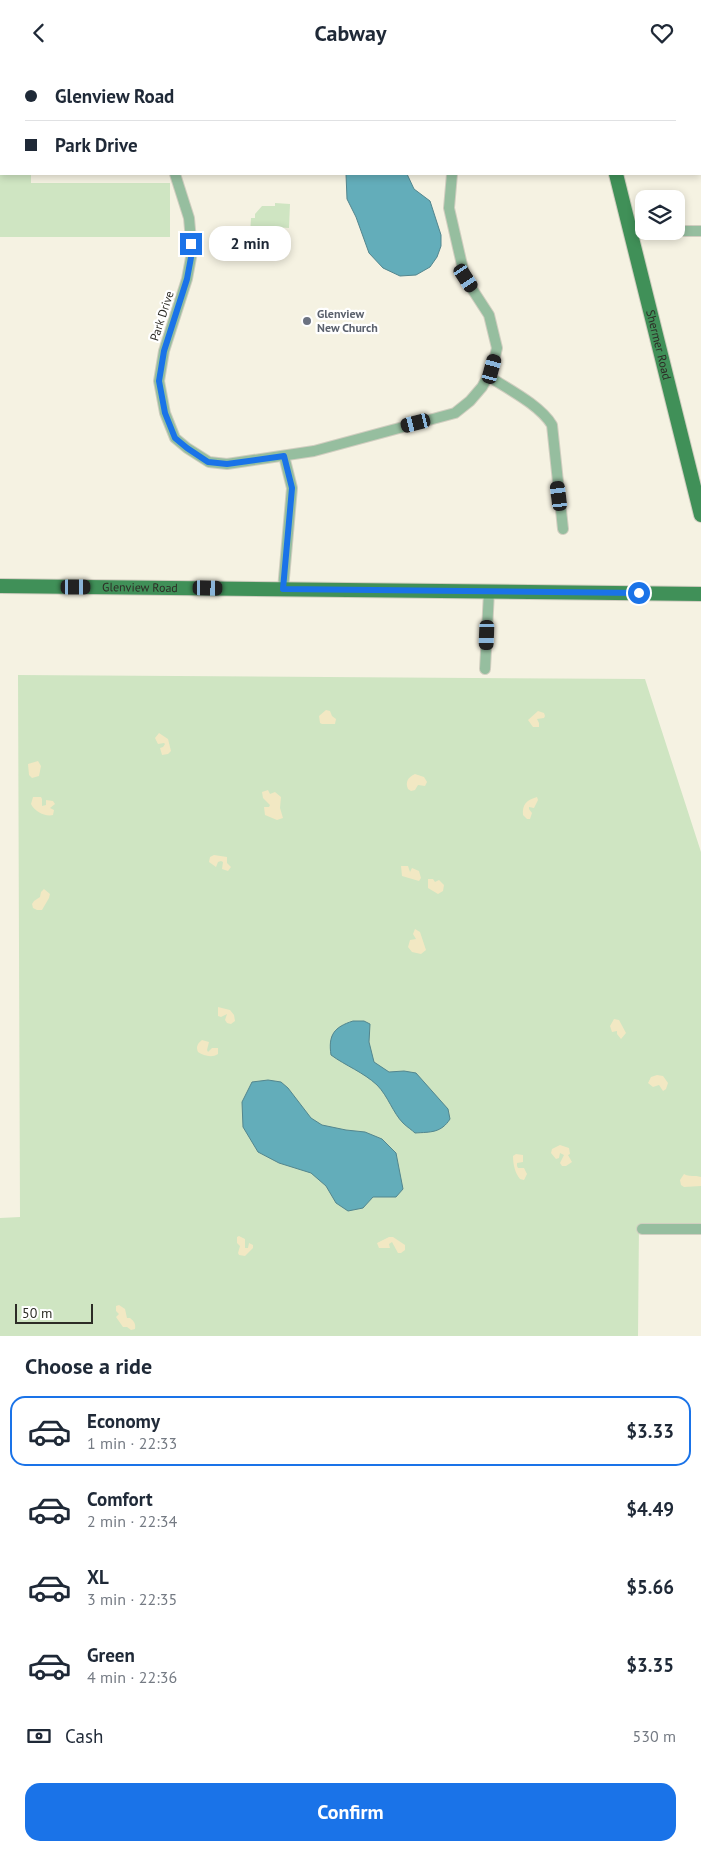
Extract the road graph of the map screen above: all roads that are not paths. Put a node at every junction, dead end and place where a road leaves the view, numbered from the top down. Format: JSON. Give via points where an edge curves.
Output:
{"nodes":[{"id":1,"x":175,"y":175,"type":"edge"},
{"id":2,"x":452,"y":175,"type":"edge"},
{"id":3,"x":616,"y":175,"type":"edge"},
{"id":4,"x":685,"y":231,"type":"edge"},
{"id":5,"x":701,"y":231,"type":"edge"},
{"id":6,"x":631,"y":233,"type":"junction"},
{"id":7,"x":635,"y":233,"type":"edge"},
{"id":8,"x":488,"y":376,"type":"junction"},
{"id":9,"x":284,"y":456,"type":"junction"},
{"id":10,"x":701,"y":515,"type":"edge"},
{"id":11,"x":563,"y":529,"type":"dead end"},
{"id":12,"x":0,"y":586,"type":"edge"},
{"id":13,"x":283,"y":589,"type":"junction"},
{"id":14,"x":489,"y":591,"type":"junction"},
{"id":15,"x":701,"y":594,"type":"edge"},
{"id":16,"x":486,"y":669,"type":"dead end"},
{"id":17,"x":642,"y":1229,"type":"dead end"},
{"id":18,"x":701,"y":1229,"type":"edge"}],
"edges":[{"from":1,"to":9,"type":"street","name":"Park Drive","via":[[189,218],[192,252],[187,279],[164,351],[159,381],[165,413],[175,438],[208,462],[227,464]]},
{"from":2,"to":8,"type":"street","name":"Park Drive","via":[[449,208],[466,278],[489,315],[497,348]]},
{"from":3,"to":6,"type":"main road","name":"Shermer Road"},
{"from":4,"to":5,"type":"street"},
{"from":6,"to":7,"type":"street"},
{"from":6,"to":10,"type":"main road","name":"Shermer Road"},
{"from":8,"to":9,"type":"street","name":"Park Drive","via":[[470,401],[455,413]]},
{"from":8,"to":11,"type":"street","via":[[533,406],[552,425]]},
{"from":9,"to":13,"type":"street","via":[[292,488]]},
{"from":12,"to":13,"type":"main road","name":"Glenview Road"},
{"from":13,"to":14,"type":"main road","name":"Glenview Road"},
{"from":14,"to":15,"type":"main road","name":"Glenview Road"},
{"from":14,"to":16,"type":"street"},
{"from":17,"to":18,"type":"street"}]}
